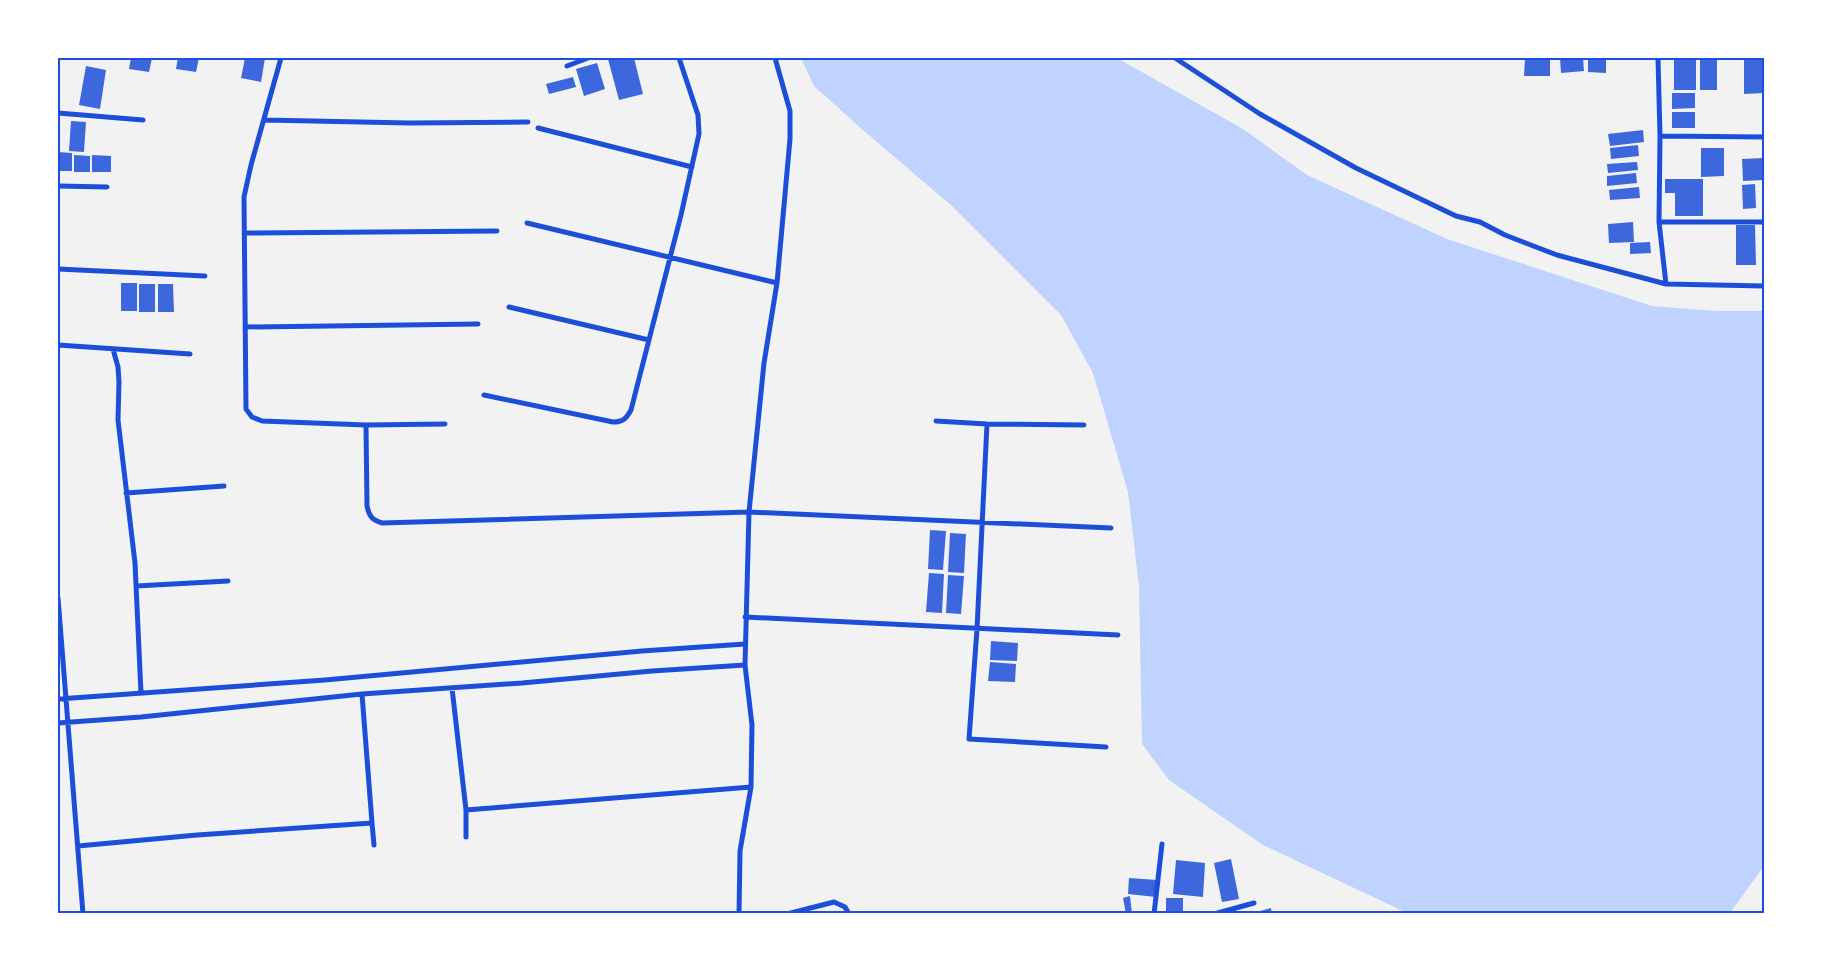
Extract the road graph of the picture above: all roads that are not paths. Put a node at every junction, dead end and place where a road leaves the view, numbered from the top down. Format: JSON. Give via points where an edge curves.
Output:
{"nodes":[{"id":1,"x":281,"y":58,"type":"edge"},
{"id":2,"x":588,"y":58,"type":"edge"},
{"id":3,"x":679,"y":58,"type":"edge"},
{"id":4,"x":775,"y":58,"type":"edge"},
{"id":5,"x":1175,"y":58,"type":"edge"},
{"id":6,"x":1658,"y":58,"type":"edge"},
{"id":7,"x":567,"y":66,"type":"dead end"},
{"id":8,"x":58,"y":112,"type":"edge"},
{"id":9,"x":143,"y":120,"type":"dead end"},
{"id":10,"x":264,"y":120,"type":"junction"},
{"id":11,"x":528,"y":122,"type":"dead end"},
{"id":12,"x":538,"y":128,"type":"dead end"},
{"id":13,"x":1660,"y":136,"type":"junction"},
{"id":14,"x":1764,"y":137,"type":"edge"},
{"id":15,"x":692,"y":167,"type":"junction"},
{"id":16,"x":58,"y":186,"type":"edge"},
{"id":17,"x":107,"y":187,"type":"dead end"},
{"id":18,"x":1659,"y":222,"type":"junction"},
{"id":19,"x":1764,"y":222,"type":"edge"},
{"id":20,"x":527,"y":223,"type":"dead end"},
{"id":21,"x":497,"y":231,"type":"dead end"},
{"id":22,"x":244,"y":233,"type":"junction"},
{"id":23,"x":670,"y":257,"type":"junction"},
{"id":24,"x":58,"y":270,"type":"edge"},
{"id":25,"x":205,"y":276,"type":"dead end"},
{"id":26,"x":777,"y":283,"type":"junction"},
{"id":27,"x":1666,"y":284,"type":"junction"},
{"id":28,"x":1764,"y":286,"type":"edge"},
{"id":29,"x":509,"y":307,"type":"dead end"},
{"id":30,"x":478,"y":324,"type":"dead end"},
{"id":31,"x":245,"y":327,"type":"junction"},
{"id":32,"x":649,"y":340,"type":"junction"},
{"id":33,"x":58,"y":345,"type":"edge"},
{"id":34,"x":113,"y":348,"type":"junction"},
{"id":35,"x":190,"y":354,"type":"dead end"},
{"id":36,"x":484,"y":395,"type":"dead end"},
{"id":37,"x":936,"y":420,"type":"dead end"},
{"id":38,"x":445,"y":424,"type":"dead end"},
{"id":39,"x":987,"y":424,"type":"junction"},
{"id":40,"x":366,"y":425,"type":"junction"},
{"id":41,"x":1084,"y":425,"type":"dead end"},
{"id":42,"x":224,"y":486,"type":"dead end"},
{"id":43,"x":126,"y":492,"type":"junction"},
{"id":44,"x":749,"y":512,"type":"junction"},
{"id":45,"x":983,"y":522,"type":"junction"},
{"id":46,"x":1110,"y":528,"type":"dead end"},
{"id":47,"x":228,"y":581,"type":"dead end"},
{"id":48,"x":136,"y":586,"type":"junction"},
{"id":49,"x":58,"y":598,"type":"edge"},
{"id":50,"x":745,"y":617,"type":"junction"},
{"id":51,"x":977,"y":629,"type":"junction"},
{"id":52,"x":1118,"y":635,"type":"dead end"},
{"id":53,"x":745,"y":644,"type":"junction"},
{"id":54,"x":745,"y":665,"type":"junction"},
{"id":55,"x":452,"y":688,"type":"junction"},
{"id":56,"x":141,"y":693,"type":"junction"},
{"id":57,"x":362,"y":694,"type":"junction"},
{"id":58,"x":66,"y":698,"type":"junction"},
{"id":59,"x":58,"y":699,"type":"edge"},
{"id":60,"x":68,"y":722,"type":"junction"},
{"id":61,"x":58,"y":723,"type":"edge"},
{"id":62,"x":1106,"y":747,"type":"dead end"},
{"id":63,"x":751,"y":787,"type":"junction"},
{"id":64,"x":466,"y":810,"type":"junction"},
{"id":65,"x":372,"y":823,"type":"junction"},
{"id":66,"x":466,"y":838,"type":"dead end"},
{"id":67,"x":1162,"y":844,"type":"dead end"},
{"id":68,"x":78,"y":846,"type":"junction"},
{"id":69,"x":374,"y":846,"type":"dead end"},
{"id":70,"x":1254,"y":903,"type":"dead end"},
{"id":71,"x":83,"y":914,"type":"edge"},
{"id":72,"x":739,"y":914,"type":"edge"},
{"id":73,"x":787,"y":914,"type":"edge"},
{"id":74,"x":849,"y":914,"type":"edge"},
{"id":75,"x":1154,"y":914,"type":"edge"},
{"id":76,"x":1214,"y":914,"type":"edge"}],
"edges":[{"from":1,"to":10,"type":"street"},
{"from":2,"to":7,"type":"street"},
{"from":3,"to":15,"type":"street","via":[[698,115],[699,134]]},
{"from":4,"to":26,"type":"street","via":[[790,111]]},
{"from":5,"to":27,"type":"street","via":[[1268,118],[1356,168],[1456,216],[1480,222],[1558,255]]},
{"from":6,"to":13,"type":"street"},
{"from":8,"to":9,"type":"street"},
{"from":10,"to":11,"type":"street"},
{"from":10,"to":22,"type":"street","via":[[244,197]]},
{"from":12,"to":15,"type":"street"},
{"from":13,"to":14,"type":"street"},
{"from":13,"to":18,"type":"street"},
{"from":15,"to":23,"type":"street"},
{"from":16,"to":17,"type":"street"},
{"from":18,"to":19,"type":"street"},
{"from":18,"to":27,"type":"street"},
{"from":20,"to":23,"type":"street"},
{"from":21,"to":22,"type":"street"},
{"from":22,"to":31,"type":"street"},
{"from":23,"to":26,"type":"street"},
{"from":23,"to":32,"type":"street"},
{"from":24,"to":25,"type":"street"},
{"from":26,"to":44,"type":"street","via":[[764,363]]},
{"from":27,"to":28,"type":"street"},
{"from":29,"to":32,"type":"street"},
{"from":30,"to":31,"type":"street"},
{"from":31,"to":40,"type":"street","via":[[246,409],[252,417],[262,421]]},
{"from":32,"to":36,"type":"street","via":[[631,410],[621,422]]},
{"from":33,"to":34,"type":"street"},
{"from":34,"to":35,"type":"street"},
{"from":34,"to":43,"type":"street","via":[[118,367],[118,420]]},
{"from":37,"to":39,"type":"street"},
{"from":38,"to":40,"type":"street"},
{"from":39,"to":41,"type":"street"},
{"from":39,"to":45,"type":"street"},
{"from":40,"to":44,"type":"street","via":[[367,506],[369,516],[382,523]]},
{"from":42,"to":43,"type":"street"},
{"from":43,"to":48,"type":"street"},
{"from":44,"to":45,"type":"street"},
{"from":44,"to":50,"type":"street"},
{"from":45,"to":46,"type":"street"},
{"from":45,"to":51,"type":"street"},
{"from":47,"to":48,"type":"street"},
{"from":48,"to":56,"type":"street"},
{"from":49,"to":58,"type":"street"},
{"from":50,"to":51,"type":"street"},
{"from":50,"to":53,"type":"street"},
{"from":51,"to":52,"type":"street"},
{"from":51,"to":62,"type":"street","via":[[969,739]]},
{"from":53,"to":54,"type":"street"},
{"from":53,"to":56,"type":"street"},
{"from":54,"to":55,"type":"street"},
{"from":54,"to":63,"type":"street","via":[[752,725]]},
{"from":55,"to":57,"type":"street"},
{"from":55,"to":64,"type":"street"},
{"from":56,"to":58,"type":"street"},
{"from":57,"to":60,"type":"street"},
{"from":57,"to":65,"type":"street"},
{"from":58,"to":59,"type":"street"},
{"from":58,"to":60,"type":"street"},
{"from":60,"to":61,"type":"street"},
{"from":60,"to":68,"type":"street"},
{"from":63,"to":64,"type":"street"},
{"from":63,"to":72,"type":"street","via":[[740,851]]},
{"from":64,"to":66,"type":"street"},
{"from":65,"to":68,"type":"street"},
{"from":65,"to":69,"type":"street"},
{"from":67,"to":75,"type":"street"},
{"from":68,"to":71,"type":"street"},
{"from":70,"to":76,"type":"street"},
{"from":73,"to":74,"type":"street","via":[[834,902]]}]}
